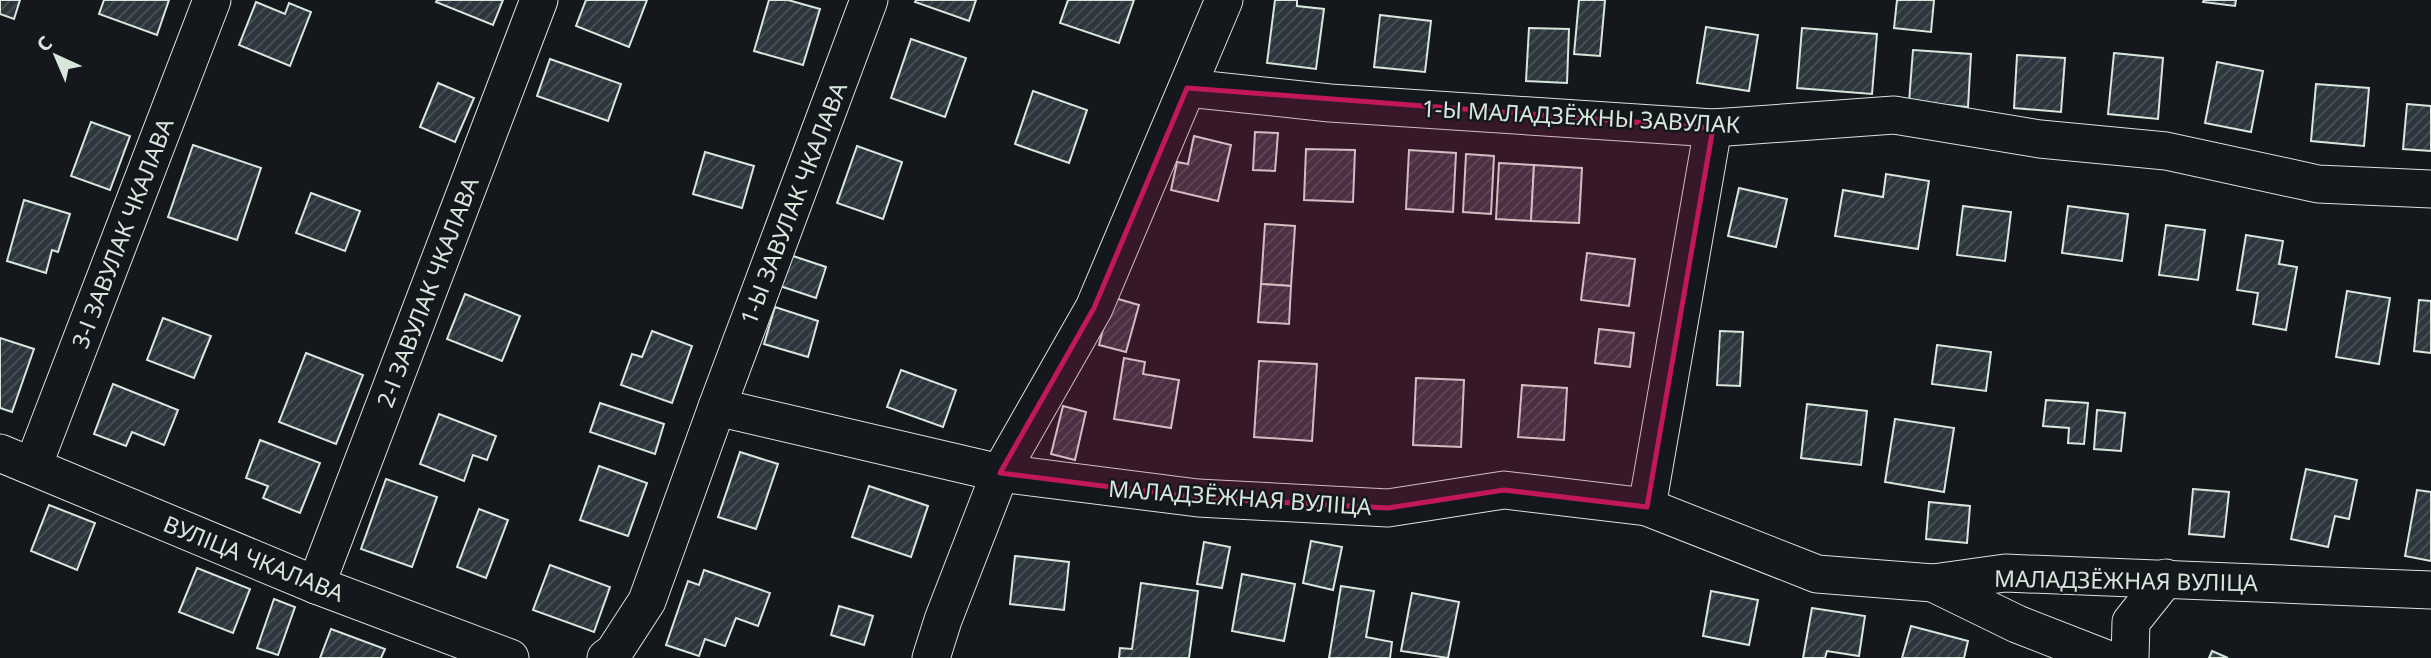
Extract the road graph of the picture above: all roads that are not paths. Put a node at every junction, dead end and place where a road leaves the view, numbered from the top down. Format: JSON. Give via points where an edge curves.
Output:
{"nodes":[{"id":1,"x":212,"y":0,"type":"edge"},
{"id":2,"x":539,"y":0,"type":"edge"},
{"id":3,"x":869,"y":0,"type":"edge"},
{"id":4,"x":1224,"y":0,"type":"edge"},
{"id":5,"x":1187,"y":88,"type":"junction"},
{"id":6,"x":1713,"y":128,"type":"junction"},
{"id":7,"x":2431,"y":189,"type":"edge"},
{"id":8,"x":717,"y":407,"type":"junction"},
{"id":9,"x":16,"y":460,"type":"edge"},
{"id":10,"x":1000,"y":474,"type":"junction"},
{"id":11,"x":1647,"y":507,"type":"junction"},
{"id":12,"x":2166,"y":579,"type":"junction"},
{"id":13,"x":1933,"y":583,"type":"junction"},
{"id":14,"x":316,"y":585,"type":"junction"},
{"id":15,"x":2431,"y":590,"type":"edge"},
{"id":16,"x":510,"y":658,"type":"edge"},
{"id":17,"x":606,"y":658,"type":"edge"},
{"id":18,"x":931,"y":658,"type":"edge"},
{"id":19,"x":2104,"y":658,"type":"edge"},
{"id":20,"x":2130,"y":658,"type":"edge"}],
"edges":[{"from":1,"to":9,"type":"street","name":"3-І ЗАВУЛАК ЧКАЛАВА"},
{"from":2,"to":14,"type":"street","name":"2-І ЗАВУЛАК ЧКАЛАВА"},
{"from":3,"to":8,"type":"street","name":"1-Ы ЗАВУЛАК ЧКАЛАВА"},
{"from":4,"to":5,"type":"street"},
{"from":5,"to":6,"type":"street","name":"1-Ы МАЛАДЗЁЖНЫ ЗАВУЛАК","via":[[1330,103]]},
{"from":5,"to":10,"type":"street","via":[[1094,308]]},
{"from":6,"to":7,"type":"street","name":"1-Ы МАЛАДЗЁЖНЫ ЗАВУЛАК","via":[[1895,115],[2040,139],[2166,151],[2318,184]]},
{"from":6,"to":11,"type":"street"},
{"from":8,"to":10,"type":"street","name":"МАЛАДЗЁЖНАЯ ВУЛІЦА"},
{"from":8,"to":17,"type":"street","via":[[647,601],[614,653]]},
{"from":9,"to":14,"type":"street","name":"ВУЛІЦА ЧКАЛАВА"},
{"from":10,"to":11,"type":"street","name":"МАЛАДЗЁЖНАЯ ВУЛІЦА","via":[[1198,498],[1388,508],[1503,490]]},
{"from":10,"to":18,"type":"street"},
{"from":11,"to":13,"type":"street","name":"МАЛАДЗЁЖНАЯ ВУЛІЦА","via":[[1817,575]]},
{"from":12,"to":13,"type":"street","name":"МАЛАДЗЁЖНАЯ ВУЛІЦА","via":[[2005,573]]},
{"from":12,"to":15,"type":"street","name":"МАЛАДЗЁЖНАЯ ВУЛІЦА"},
{"from":12,"to":20,"type":"street","via":[[2131,622]]},
{"from":13,"to":19,"type":"street","via":[[2017,624]]},
{"from":14,"to":16,"type":"street","name":"ВУЛІЦА ЧКАЛАВА"}]}
